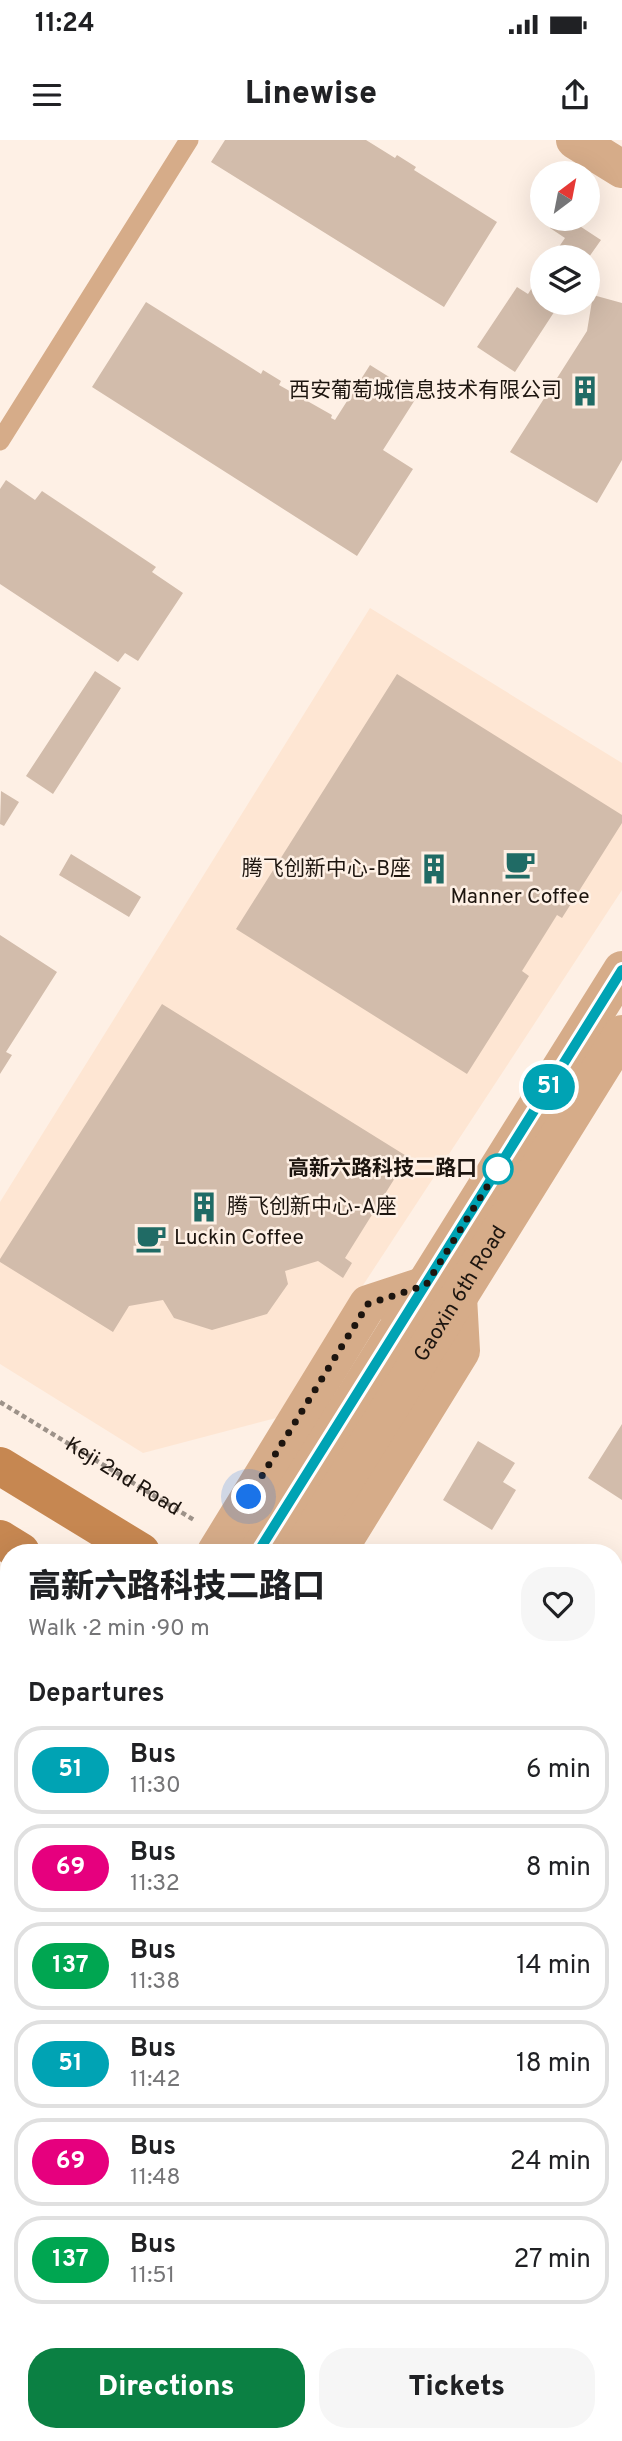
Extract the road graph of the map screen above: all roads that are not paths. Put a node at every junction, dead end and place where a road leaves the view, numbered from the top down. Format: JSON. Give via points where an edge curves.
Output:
{"nodes":[{"id":1,"x":189,"y":140,"type":"edge"},
{"id":2,"x":575,"y":140,"type":"edge"},
{"id":3,"x":622,"y":169,"type":"edge"},
{"id":4,"x":0,"y":441,"type":"edge"},
{"id":5,"x":622,"y":970,"type":"edge"},
{"id":6,"x":622,"y":1034,"type":"edge"},
{"id":7,"x":442,"y":1291,"type":"junction"},
{"id":8,"x":0,"y":1466,"type":"edge"},
{"id":9,"x":128,"y":1544,"type":"edge"},
{"id":10,"x":236,"y":1544,"type":"edge"},
{"id":11,"x":304,"y":1544,"type":"edge"},
{"id":12,"x":342,"y":1544,"type":"edge"}],
"edges":[{"from":1,"to":4,"type":"lane"},
{"from":2,"to":3,"type":"street"},
{"from":5,"to":7,"type":"street","name":"Gaoxin 6th Road"},
{"from":6,"to":7,"type":"street","name":"Gaoxin 6th Road"},
{"from":7,"to":10,"type":"street","name":"Gaoxin 6th Road"},
{"from":7,"to":11,"type":"street","name":"Gaoxin 6th Road"},
{"from":7,"to":12,"type":"street","via":[[461,1351]]},
{"from":8,"to":9,"type":"main road"}]}
